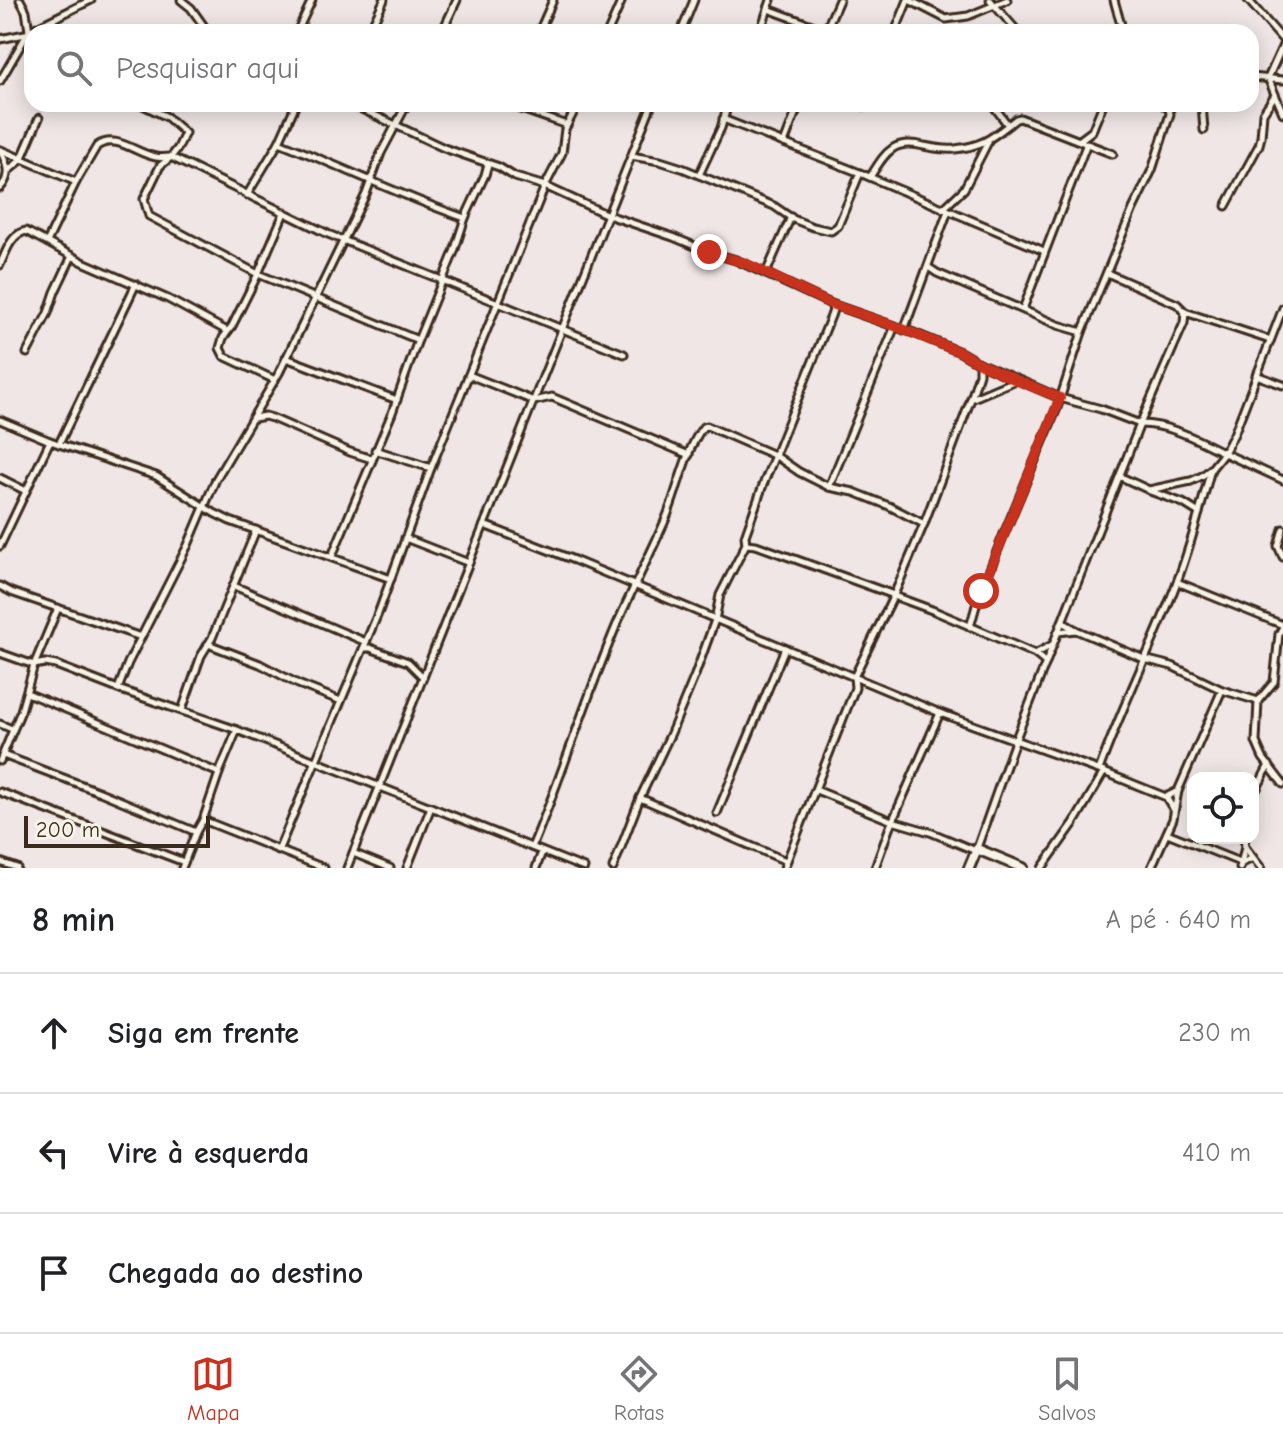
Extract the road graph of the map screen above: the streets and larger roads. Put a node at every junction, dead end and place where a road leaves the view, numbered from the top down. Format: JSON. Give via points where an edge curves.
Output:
{"nodes":[{"id":1,"x":20,"y":0,"type":"edge"},
{"id":2,"x":89,"y":0,"type":"edge"},
{"id":3,"x":181,"y":0,"type":"edge"},
{"id":4,"x":312,"y":0,"type":"edge"},
{"id":5,"x":384,"y":0,"type":"edge"},
{"id":6,"x":457,"y":0,"type":"edge"},
{"id":7,"x":553,"y":0,"type":"edge"},
{"id":8,"x":622,"y":0,"type":"edge"},
{"id":9,"x":694,"y":0,"type":"edge"},
{"id":10,"x":771,"y":0,"type":"edge"},
{"id":11,"x":839,"y":0,"type":"edge"},
{"id":12,"x":908,"y":0,"type":"edge"},
{"id":13,"x":1007,"y":0,"type":"edge"},
{"id":14,"x":1115,"y":0,"type":"edge"},
{"id":15,"x":1248,"y":0,"type":"edge"},
{"id":16,"x":992,"y":2,"type":"edge"},
{"id":17,"x":768,"y":9,"type":"junction"},
{"id":18,"x":28,"y":24,"type":"edge"},
{"id":19,"x":49,"y":24,"type":"edge"},
{"id":20,"x":202,"y":24,"type":"edge"},
{"id":21,"x":301,"y":24,"type":"edge"},
{"id":22,"x":373,"y":24,"type":"edge"},
{"id":23,"x":446,"y":24,"type":"edge"},
{"id":24,"x":542,"y":24,"type":"edge"},
{"id":25,"x":612,"y":24,"type":"edge"},
{"id":26,"x":684,"y":24,"type":"edge"},
{"id":27,"x":763,"y":24,"type":"edge"},
{"id":28,"x":807,"y":24,"type":"edge"},
{"id":29,"x":828,"y":24,"type":"edge"},
{"id":30,"x":898,"y":24,"type":"edge"},
{"id":31,"x":1011,"y":24,"type":"edge"},
{"id":32,"x":1121,"y":24,"type":"edge"},
{"id":33,"x":24,"y":35,"type":"edge"},
{"id":34,"x":0,"y":39,"type":"edge"},
{"id":35,"x":24,"y":42,"type":"edge"},
{"id":36,"x":1283,"y":42,"type":"edge"},
{"id":37,"x":1259,"y":77,"type":"edge"},
{"id":38,"x":1268,"y":78,"type":"junction"},
{"id":39,"x":1283,"y":80,"type":"edge"},
{"id":40,"x":0,"y":81,"type":"edge"},
{"id":41,"x":1275,"y":95,"type":"junction"},
{"id":42,"x":157,"y":112,"type":"edge"},
{"id":43,"x":292,"y":112,"type":"edge"},
{"id":44,"x":368,"y":112,"type":"edge"},
{"id":45,"x":403,"y":112,"type":"edge"},
{"id":46,"x":529,"y":112,"type":"edge"},
{"id":47,"x":574,"y":112,"type":"edge"},
{"id":48,"x":648,"y":112,"type":"edge"},
{"id":49,"x":725,"y":112,"type":"edge"},
{"id":50,"x":796,"y":112,"type":"edge"},
{"id":51,"x":998,"y":112,"type":"edge"},
{"id":52,"x":1100,"y":112,"type":"edge"},
{"id":53,"x":1169,"y":112,"type":"edge"},
{"id":54,"x":1203,"y":112,"type":"edge"},
{"id":55,"x":1283,"y":113,"type":"edge"},
{"id":56,"x":39,"y":118,"type":"dead end"},
{"id":57,"x":723,"y":119,"type":"junction"},
{"id":58,"x":567,"y":125,"type":"junction"},
{"id":59,"x":1008,"y":125,"type":"junction"},
{"id":60,"x":397,"y":126,"type":"junction"},
{"id":61,"x":1204,"y":130,"type":"dead end"},
{"id":62,"x":1080,"y":140,"type":"junction"},
{"id":63,"x":279,"y":142,"type":"junction"},
{"id":64,"x":988,"y":142,"type":"junction"},
{"id":65,"x":784,"y":143,"type":"junction"},
{"id":66,"x":1087,"y":143,"type":"junction"},
{"id":67,"x":0,"y":150,"type":"edge"},
{"id":68,"x":1113,"y":154,"type":"dead end"},
{"id":69,"x":631,"y":156,"type":"junction"},
{"id":70,"x":171,"y":157,"type":"junction"},
{"id":71,"x":21,"y":160,"type":"junction"},
{"id":72,"x":488,"y":164,"type":"junction"},
{"id":73,"x":8,"y":171,"type":"junction"},
{"id":74,"x":860,"y":173,"type":"junction"},
{"id":75,"x":699,"y":175,"type":"junction"},
{"id":76,"x":870,"y":177,"type":"junction"},
{"id":77,"x":76,"y":182,"type":"junction"},
{"id":78,"x":369,"y":182,"type":"junction"},
{"id":79,"x":545,"y":186,"type":"junction"},
{"id":80,"x":0,"y":188,"type":"edge"},
{"id":81,"x":247,"y":195,"type":"junction"},
{"id":82,"x":1226,"y":206,"type":"dead end"},
{"id":83,"x":946,"y":210,"type":"junction"},
{"id":84,"x":284,"y":213,"type":"junction"},
{"id":85,"x":608,"y":215,"type":"junction"},
{"id":86,"x":791,"y":217,"type":"junction"},
{"id":87,"x":465,"y":218,"type":"junction"},
{"id":88,"x":343,"y":240,"type":"junction"},
{"id":89,"x":47,"y":242,"type":"junction"},
{"id":90,"x":1044,"y":251,"type":"junction"},
{"id":91,"x":72,"y":256,"type":"junction"},
{"id":92,"x":0,"y":265,"type":"edge"},
{"id":93,"x":928,"y":267,"type":"junction"},
{"id":94,"x":766,"y":273,"type":"junction"},
{"id":95,"x":1107,"y":273,"type":"junction"},
{"id":96,"x":258,"y":274,"type":"junction"},
{"id":97,"x":443,"y":281,"type":"junction"},
{"id":98,"x":136,"y":284,"type":"junction"},
{"id":99,"x":315,"y":298,"type":"junction"},
{"id":100,"x":498,"y":304,"type":"junction"},
{"id":101,"x":831,"y":304,"type":"junction"},
{"id":102,"x":1283,"y":308,"type":"edge"},
{"id":103,"x":1023,"y":309,"type":"junction"},
{"id":104,"x":1185,"y":312,"type":"junction"},
{"id":105,"x":895,"y":326,"type":"junction"},
{"id":106,"x":563,"y":329,"type":"junction"},
{"id":107,"x":904,"y":330,"type":"junction"},
{"id":108,"x":227,"y":331,"type":"junction"},
{"id":109,"x":1082,"y":332,"type":"junction"},
{"id":110,"x":418,"y":340,"type":"junction"},
{"id":111,"x":1270,"y":340,"type":"junction"},
{"id":112,"x":27,"y":353,"type":"dead end"},
{"id":113,"x":624,"y":354,"type":"dead end"},
{"id":114,"x":286,"y":358,"type":"junction"},
{"id":115,"x":979,"y":363,"type":"junction"},
{"id":116,"x":469,"y":375,"type":"junction"},
{"id":117,"x":1256,"y":375,"type":"junction"},
{"id":118,"x":275,"y":380,"type":"junction"},
{"id":119,"x":1016,"y":380,"type":"junction"},
{"id":120,"x":1283,"y":385,"type":"edge"},
{"id":121,"x":1060,"y":398,"type":"junction"},
{"id":122,"x":971,"y":399,"type":"junction"},
{"id":123,"x":397,"y":400,"type":"junction"},
{"id":124,"x":534,"y":401,"type":"junction"},
{"id":125,"x":259,"y":407,"type":"junction"},
{"id":126,"x":265,"y":416,"type":"junction"},
{"id":127,"x":253,"y":418,"type":"junction"},
{"id":128,"x":0,"y":420,"type":"edge"},
{"id":129,"x":1140,"y":424,"type":"junction"},
{"id":130,"x":50,"y":441,"type":"junction"},
{"id":131,"x":59,"y":444,"type":"junction"},
{"id":132,"x":375,"y":450,"type":"junction"},
{"id":133,"x":1224,"y":453,"type":"junction"},
{"id":134,"x":689,"y":455,"type":"junction"},
{"id":135,"x":776,"y":456,"type":"junction"},
{"id":136,"x":372,"y":459,"type":"junction"},
{"id":137,"x":431,"y":468,"type":"junction"},
{"id":138,"x":1211,"y":469,"type":"junction"},
{"id":139,"x":1121,"y":477,"type":"junction"},
{"id":140,"x":0,"y":478,"type":"edge"},
{"id":141,"x":1283,"y":481,"type":"edge"},
{"id":142,"x":829,"y":487,"type":"junction"},
{"id":143,"x":1149,"y":490,"type":"junction"},
{"id":144,"x":26,"y":491,"type":"junction"},
{"id":145,"x":204,"y":507,"type":"junction"},
{"id":146,"x":1199,"y":513,"type":"junction"},
{"id":147,"x":924,"y":524,"type":"junction"},
{"id":148,"x":484,"y":525,"type":"junction"},
{"id":149,"x":748,"y":529,"type":"junction"},
{"id":150,"x":1283,"y":529,"type":"edge"},
{"id":151,"x":256,"y":530,"type":"junction"},
{"id":152,"x":405,"y":538,"type":"junction"},
{"id":153,"x":746,"y":544,"type":"junction"},
{"id":154,"x":756,"y":545,"type":"junction"},
{"id":155,"x":0,"y":546,"type":"edge"},
{"id":156,"x":332,"y":556,"type":"junction"},
{"id":157,"x":1283,"y":557,"type":"edge"},
{"id":158,"x":469,"y":563,"type":"junction"},
{"id":159,"x":391,"y":579,"type":"junction"},
{"id":160,"x":1177,"y":582,"type":"junction"},
{"id":161,"x":0,"y":586,"type":"edge"},
{"id":162,"x":234,"y":586,"type":"junction"},
{"id":163,"x":634,"y":586,"type":"junction"},
{"id":164,"x":894,"y":595,"type":"junction"},
{"id":165,"x":58,"y":608,"type":"junction"},
{"id":166,"x":715,"y":620,"type":"junction"},
{"id":167,"x":1062,"y":622,"type":"junction"},
{"id":168,"x":1283,"y":626,"type":"edge"},
{"id":169,"x":970,"y":627,"type":"junction"},
{"id":170,"x":1076,"y":630,"type":"junction"},
{"id":171,"x":1058,"y":632,"type":"junction"},
{"id":172,"x":141,"y":637,"type":"junction"},
{"id":173,"x":208,"y":644,"type":"junction"},
{"id":174,"x":365,"y":645,"type":"junction"},
{"id":175,"x":1053,"y":645,"type":"junction"},
{"id":176,"x":785,"y":648,"type":"junction"},
{"id":177,"x":0,"y":653,"type":"edge"},
{"id":178,"x":1035,"y":654,"type":"junction"},
{"id":179,"x":1144,"y":659,"type":"junction"},
{"id":180,"x":1046,"y":663,"type":"junction"},
{"id":181,"x":34,"y":665,"type":"junction"},
{"id":182,"x":423,"y":677,"type":"junction"},
{"id":183,"x":854,"y":677,"type":"junction"},
{"id":184,"x":1274,"y":682,"type":"junction"},
{"id":185,"x":1283,"y":686,"type":"edge"},
{"id":186,"x":118,"y":689,"type":"junction"},
{"id":187,"x":1222,"y":690,"type":"junction"},
{"id":188,"x":27,"y":693,"type":"junction"},
{"id":189,"x":341,"y":701,"type":"junction"},
{"id":190,"x":1258,"y":701,"type":"junction"},
{"id":191,"x":182,"y":710,"type":"junction"},
{"id":192,"x":940,"y":713,"type":"junction"},
{"id":193,"x":0,"y":724,"type":"edge"},
{"id":194,"x":12,"y":729,"type":"junction"},
{"id":195,"x":237,"y":730,"type":"junction"},
{"id":196,"x":1015,"y":741,"type":"junction"},
{"id":197,"x":2,"y":758,"type":"edge"},
{"id":198,"x":315,"y":761,"type":"junction"},
{"id":199,"x":1269,"y":765,"type":"junction"},
{"id":200,"x":1102,"y":771,"type":"junction"},
{"id":201,"x":219,"y":773,"type":"junction"},
{"id":202,"x":1259,"y":784,"type":"edge"},
{"id":203,"x":1283,"y":784,"type":"edge"},
{"id":204,"x":379,"y":787,"type":"junction"},
{"id":205,"x":816,"y":790,"type":"junction"},
{"id":206,"x":1178,"y":791,"type":"junction"},
{"id":207,"x":0,"y":792,"type":"edge"},
{"id":208,"x":1166,"y":797,"type":"junction"},
{"id":209,"x":640,"y":798,"type":"junction"},
{"id":210,"x":431,"y":807,"type":"junction"},
{"id":211,"x":1174,"y":810,"type":"junction"},
{"id":212,"x":717,"y":813,"type":"dead end"},
{"id":213,"x":203,"y":820,"type":"junction"},
{"id":214,"x":892,"y":821,"type":"junction"},
{"id":215,"x":196,"y":832,"type":"junction"},
{"id":216,"x":1167,"y":833,"type":"junction"},
{"id":217,"x":1245,"y":844,"type":"edge"},
{"id":218,"x":532,"y":847,"type":"junction"},
{"id":219,"x":1245,"y":847,"type":"junction"},
{"id":220,"x":976,"y":850,"type":"junction"},
{"id":221,"x":278,"y":851,"type":"junction"},
{"id":222,"x":542,"y":852,"type":"junction"},
{"id":223,"x":353,"y":853,"type":"junction"},
{"id":224,"x":1253,"y":858,"type":"junction"},
{"id":225,"x":0,"y":862,"type":"edge"},
{"id":226,"x":183,"y":865,"type":"edge"},
{"id":227,"x":785,"y":865,"type":"edge"},
{"id":228,"x":1241,"y":865,"type":"edge"},
{"id":229,"x":17,"y":868,"type":"edge"},
{"id":230,"x":324,"y":868,"type":"edge"},
{"id":231,"x":347,"y":868,"type":"edge"},
{"id":232,"x":390,"y":868,"type":"edge"},
{"id":233,"x":407,"y":868,"type":"edge"},
{"id":234,"x":536,"y":868,"type":"edge"},
{"id":235,"x":584,"y":868,"type":"edge"},
{"id":236,"x":613,"y":868,"type":"edge"},
{"id":237,"x":875,"y":868,"type":"edge"},
{"id":238,"x":969,"y":868,"type":"edge"},
{"id":239,"x":1023,"y":868,"type":"edge"},
{"id":240,"x":1042,"y":868,"type":"edge"},
{"id":241,"x":1151,"y":868,"type":"edge"},
{"id":242,"x":1261,"y":868,"type":"edge"}],
"edges":[{"from":1,"to":18,"type":"street"},
{"from":2,"to":19,"type":"street"},
{"from":3,"to":20,"type":"street"},
{"from":4,"to":21,"type":"street"},
{"from":5,"to":22,"type":"street"},
{"from":6,"to":23,"type":"street"},
{"from":7,"to":24,"type":"street"},
{"from":8,"to":25,"type":"street"},
{"from":9,"to":26,"type":"street"},
{"from":10,"to":17,"type":"street"},
{"from":11,"to":29,"type":"street"},
{"from":12,"to":16,"type":"street","via":[[946,19],[968,16]]},
{"from":12,"to":30,"type":"street"},
{"from":13,"to":16,"type":"street"},
{"from":14,"to":32,"type":"street"},
{"from":15,"to":36,"type":"street"},
{"from":16,"to":31,"type":"street"},
{"from":17,"to":27,"type":"street"},
{"from":17,"to":28,"type":"street"},
{"from":33,"to":34,"type":"street"},
{"from":35,"to":40,"type":"street"},
{"from":36,"to":38,"type":"street"},
{"from":37,"to":38,"type":"street"},
{"from":38,"to":39,"type":"street"},
{"from":38,"to":41,"type":"street"},
{"from":41,"to":55,"type":"street"},
{"from":41,"to":82,"type":"street","via":[[1263,113],[1259,145]]},
{"from":42,"to":70,"type":"street","via":[[185,133]]},
{"from":43,"to":63,"type":"street"},
{"from":44,"to":60,"type":"street"},
{"from":45,"to":60,"type":"street"},
{"from":46,"to":58,"type":"street"},
{"from":47,"to":58,"type":"street"},
{"from":48,"to":69,"type":"street"},
{"from":49,"to":57,"type":"street"},
{"from":50,"to":65,"type":"street"},
{"from":51,"to":59,"type":"street"},
{"from":52,"to":62,"type":"street","via":[[1092,131]]},
{"from":53,"to":95,"type":"street","via":[[1152,170]]},
{"from":54,"to":61,"type":"street"},
{"from":56,"to":71,"type":"street"},
{"from":57,"to":65,"type":"street"},
{"from":57,"to":75,"type":"street"},
{"from":58,"to":79,"type":"street","via":[[562,153]]},
{"from":59,"to":62,"type":"street","via":[[1026,119]]},
{"from":59,"to":64,"type":"street"},
{"from":60,"to":72,"type":"street"},
{"from":60,"to":78,"type":"street"},
{"from":62,"to":66,"type":"street"},
{"from":63,"to":78,"type":"street"},
{"from":63,"to":81,"type":"street"},
{"from":64,"to":76,"type":"street","via":[[953,150],[901,144]]},
{"from":64,"to":83,"type":"street","via":[[964,189]]},
{"from":65,"to":74,"type":"street"},
{"from":66,"to":68,"type":"street"},
{"from":66,"to":90,"type":"street"},
{"from":67,"to":71,"type":"street"},
{"from":67,"to":73,"type":"street"},
{"from":69,"to":75,"type":"street"},
{"from":69,"to":85,"type":"street"},
{"from":70,"to":77,"type":"street","via":[[157,158],[106,141],[97,146]]},
{"from":70,"to":81,"type":"street"},
{"from":70,"to":96,"type":"street","via":[[160,166],[144,199],[149,216]]},
{"from":71,"to":73,"type":"street"},
{"from":71,"to":77,"type":"street"},
{"from":72,"to":79,"type":"street"},
{"from":72,"to":87,"type":"street"},
{"from":73,"to":80,"type":"street"},
{"from":74,"to":76,"type":"street"},
{"from":74,"to":86,"type":"street","via":[[835,230]]},
{"from":75,"to":86,"type":"street"},
{"from":76,"to":83,"type":"street"},
{"from":77,"to":89,"type":"street"},
{"from":78,"to":87,"type":"street"},
{"from":78,"to":88,"type":"street"},
{"from":79,"to":85,"type":"street"},
{"from":79,"to":100,"type":"street"},
{"from":81,"to":84,"type":"street"},
{"from":83,"to":90,"type":"street"},
{"from":83,"to":93,"type":"street"},
{"from":84,"to":88,"type":"street"},
{"from":84,"to":96,"type":"street"},
{"from":85,"to":94,"type":"street"},
{"from":85,"to":106,"type":"street"},
{"from":86,"to":94,"type":"street"},
{"from":87,"to":97,"type":"street"},
{"from":88,"to":97,"type":"street"},
{"from":88,"to":99,"type":"street"},
{"from":89,"to":91,"type":"street"},
{"from":89,"to":92,"type":"street","via":[[22,231]]},
{"from":90,"to":103,"type":"street"},
{"from":91,"to":98,"type":"street"},
{"from":91,"to":112,"type":"street"},
{"from":93,"to":103,"type":"street"},
{"from":93,"to":107,"type":"street"},
{"from":94,"to":101,"type":"street"},
{"from":95,"to":104,"type":"street"},
{"from":95,"to":109,"type":"street"},
{"from":96,"to":99,"type":"street"},
{"from":96,"to":108,"type":"street"},
{"from":97,"to":100,"type":"street"},
{"from":97,"to":110,"type":"street"},
{"from":98,"to":108,"type":"street"},
{"from":98,"to":131,"type":"street"},
{"from":99,"to":110,"type":"street"},
{"from":99,"to":114,"type":"street"},
{"from":100,"to":106,"type":"street"},
{"from":100,"to":116,"type":"street"},
{"from":101,"to":105,"type":"street"},
{"from":101,"to":135,"type":"street","via":[[831,316]]},
{"from":102,"to":111,"type":"street"},
{"from":103,"to":109,"type":"street"},
{"from":104,"to":111,"type":"street"},
{"from":104,"to":129,"type":"street"},
{"from":105,"to":107,"type":"street"},
{"from":105,"to":142,"type":"street"},
{"from":106,"to":113,"type":"street"},
{"from":106,"to":124,"type":"street"},
{"from":107,"to":115,"type":"street"},
{"from":108,"to":118,"type":"street","via":[[221,353]]},
{"from":109,"to":121,"type":"street"},
{"from":110,"to":123,"type":"street"},
{"from":111,"to":117,"type":"street"},
{"from":114,"to":118,"type":"street"},
{"from":114,"to":123,"type":"street"},
{"from":115,"to":119,"type":"street"},
{"from":115,"to":122,"type":"street"},
{"from":116,"to":124,"type":"street"},
{"from":116,"to":137,"type":"street"},
{"from":117,"to":120,"type":"street"},
{"from":117,"to":133,"type":"street"},
{"from":118,"to":125,"type":"street"},
{"from":119,"to":121,"type":"street"},
{"from":119,"to":122,"type":"street"},
{"from":121,"to":129,"type":"street"},
{"from":121,"to":169,"type":"street"},
{"from":122,"to":147,"type":"street"},
{"from":123,"to":132,"type":"street"},
{"from":124,"to":134,"type":"street","via":[[552,397]]},
{"from":124,"to":148,"type":"street"},
{"from":125,"to":126,"type":"street"},
{"from":125,"to":127,"type":"street"},
{"from":126,"to":127,"type":"street"},
{"from":126,"to":136,"type":"street"},
{"from":127,"to":145,"type":"street"},
{"from":128,"to":130,"type":"street"},
{"from":129,"to":133,"type":"street","via":[[1161,426]]},
{"from":129,"to":139,"type":"street"},
{"from":130,"to":131,"type":"street"},
{"from":130,"to":144,"type":"street"},
{"from":131,"to":145,"type":"street","via":[[156,476]]},
{"from":132,"to":136,"type":"street"},
{"from":132,"to":137,"type":"street"},
{"from":133,"to":138,"type":"street"},
{"from":133,"to":141,"type":"street"},
{"from":134,"to":135,"type":"street","via":[[707,426]]},
{"from":134,"to":163,"type":"street"},
{"from":135,"to":142,"type":"street"},
{"from":135,"to":149,"type":"street"},
{"from":136,"to":156,"type":"street"},
{"from":137,"to":152,"type":"street"},
{"from":138,"to":143,"type":"street","via":[[1191,481]]},
{"from":138,"to":146,"type":"street"},
{"from":139,"to":143,"type":"street"},
{"from":139,"to":167,"type":"street"},
{"from":140,"to":144,"type":"street"},
{"from":142,"to":147,"type":"street","via":[[854,492]]},
{"from":143,"to":146,"type":"street"},
{"from":144,"to":155,"type":"street"},
{"from":145,"to":151,"type":"street"},
{"from":145,"to":172,"type":"street"},
{"from":146,"to":160,"type":"street"},
{"from":147,"to":164,"type":"street"},
{"from":148,"to":158,"type":"street"},
{"from":148,"to":163,"type":"street"},
{"from":149,"to":153,"type":"street"},
{"from":149,"to":154,"type":"street"},
{"from":150,"to":157,"type":"street","via":[[1278,546]]},
{"from":151,"to":156,"type":"street"},
{"from":151,"to":162,"type":"street"},
{"from":152,"to":158,"type":"street"},
{"from":152,"to":159,"type":"street"},
{"from":153,"to":154,"type":"street"},
{"from":153,"to":166,"type":"street","via":[[720,595]]},
{"from":154,"to":164,"type":"street"},
{"from":156,"to":159,"type":"street"},
{"from":158,"to":182,"type":"street"},
{"from":159,"to":174,"type":"street"},
{"from":160,"to":168,"type":"street"},
{"from":160,"to":179,"type":"street"},
{"from":161,"to":165,"type":"street"},
{"from":162,"to":173,"type":"street"},
{"from":162,"to":174,"type":"street"},
{"from":163,"to":166,"type":"street"},
{"from":163,"to":218,"type":"street"},
{"from":164,"to":169,"type":"street"},
{"from":164,"to":183,"type":"street"},
{"from":165,"to":172,"type":"street"},
{"from":165,"to":181,"type":"street"},
{"from":166,"to":176,"type":"street"},
{"from":166,"to":209,"type":"street"},
{"from":167,"to":170,"type":"street"},
{"from":167,"to":171,"type":"street"},
{"from":168,"to":184,"type":"street"},
{"from":169,"to":178,"type":"street"},
{"from":170,"to":171,"type":"street"},
{"from":170,"to":179,"type":"street"},
{"from":171,"to":175,"type":"street"},
{"from":172,"to":186,"type":"street"},
{"from":173,"to":189,"type":"street"},
{"from":173,"to":191,"type":"street"},
{"from":174,"to":182,"type":"street","via":[[408,662]]},
{"from":174,"to":189,"type":"street"},
{"from":175,"to":178,"type":"street"},
{"from":175,"to":180,"type":"street"},
{"from":176,"to":183,"type":"street"},
{"from":176,"to":212,"type":"street"},
{"from":177,"to":181,"type":"street"},
{"from":178,"to":180,"type":"street"},
{"from":179,"to":187,"type":"street"},
{"from":179,"to":200,"type":"street"},
{"from":180,"to":196,"type":"street"},
{"from":181,"to":186,"type":"street","via":[[56,665]]},
{"from":181,"to":188,"type":"street"},
{"from":182,"to":204,"type":"street"},
{"from":183,"to":192,"type":"street"},
{"from":183,"to":205,"type":"street","via":[[855,688]]},
{"from":184,"to":185,"type":"street"},
{"from":184,"to":190,"type":"street"},
{"from":186,"to":191,"type":"street"},
{"from":187,"to":190,"type":"street"},
{"from":187,"to":206,"type":"street"},
{"from":188,"to":194,"type":"street"},
{"from":188,"to":201,"type":"street"},
{"from":189,"to":198,"type":"street"},
{"from":190,"to":199,"type":"street","via":[[1256,742]]},
{"from":191,"to":195,"type":"street"},
{"from":192,"to":196,"type":"street"},
{"from":192,"to":214,"type":"street"},
{"from":193,"to":194,"type":"street"},
{"from":194,"to":197,"type":"street"},
{"from":195,"to":198,"type":"street"},
{"from":195,"to":201,"type":"street"},
{"from":196,"to":200,"type":"street"},
{"from":196,"to":220,"type":"street"},
{"from":197,"to":215,"type":"street"},
{"from":198,"to":204,"type":"street"},
{"from":198,"to":221,"type":"street"},
{"from":199,"to":202,"type":"street"},
{"from":199,"to":203,"type":"street"},
{"from":200,"to":208,"type":"street"},
{"from":200,"to":240,"type":"street"},
{"from":201,"to":213,"type":"street"},
{"from":204,"to":210,"type":"street"},
{"from":204,"to":223,"type":"street"},
{"from":205,"to":214,"type":"street"},
{"from":205,"to":227,"type":"street"},
{"from":206,"to":208,"type":"street"},
{"from":206,"to":211,"type":"street"},
{"from":207,"to":226,"type":"street"},
{"from":208,"to":211,"type":"street"},
{"from":209,"to":227,"type":"street"},
{"from":209,"to":236,"type":"street"},
{"from":210,"to":218,"type":"street"},
{"from":210,"to":233,"type":"street"},
{"from":211,"to":216,"type":"street"},
{"from":213,"to":215,"type":"street"},
{"from":213,"to":221,"type":"street"},
{"from":214,"to":220,"type":"street"},
{"from":214,"to":237,"type":"street"},
{"from":215,"to":226,"type":"street"},
{"from":216,"to":228,"type":"street"},
{"from":216,"to":241,"type":"street"},
{"from":217,"to":219,"type":"street"},
{"from":218,"to":222,"type":"street"},
{"from":219,"to":224,"type":"street"},
{"from":219,"to":228,"type":"street"},
{"from":220,"to":238,"type":"street"},
{"from":220,"to":239,"type":"street"},
{"from":221,"to":230,"type":"street"},
{"from":222,"to":234,"type":"street"},
{"from":222,"to":235,"type":"street"},
{"from":223,"to":231,"type":"street"},
{"from":223,"to":232,"type":"street"},
{"from":224,"to":228,"type":"street"},
{"from":224,"to":242,"type":"street"},
{"from":225,"to":229,"type":"street"}]}
